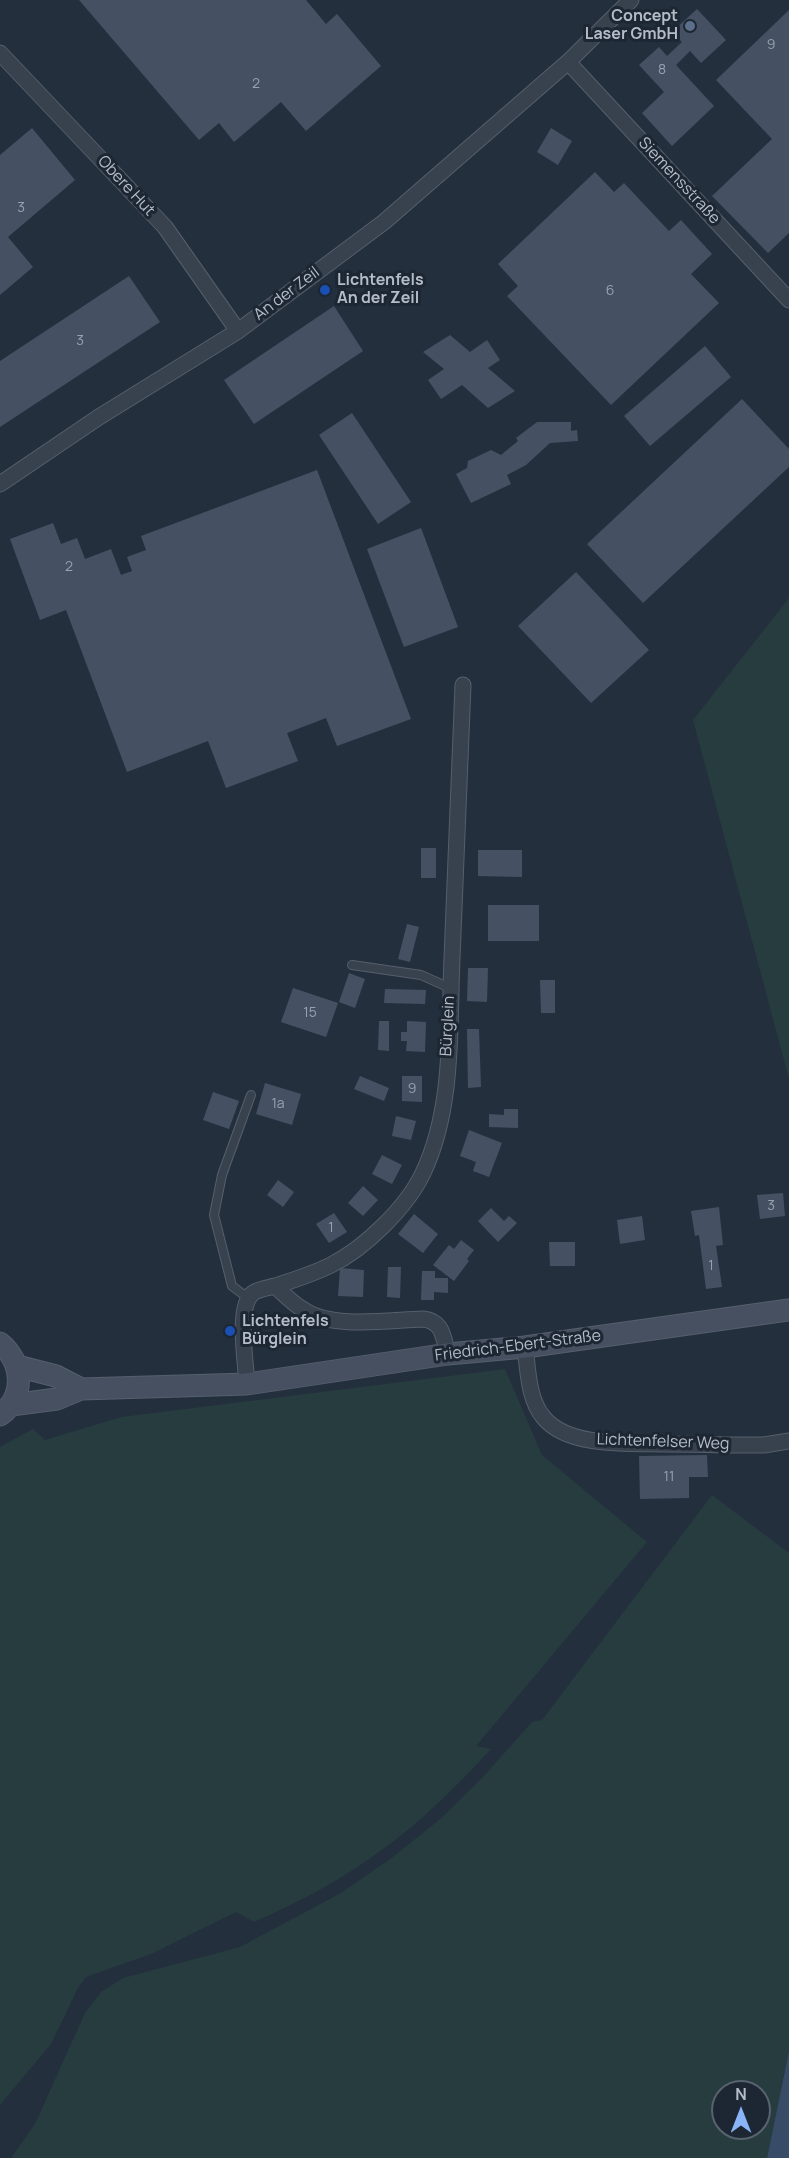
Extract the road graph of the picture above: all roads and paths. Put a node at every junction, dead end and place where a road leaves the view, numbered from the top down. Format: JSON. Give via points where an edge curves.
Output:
{"nodes":[{"id":1,"x":631,"y":0,"type":"edge"},
{"id":2,"x":0,"y":53,"type":"edge"},
{"id":3,"x":568,"y":62,"type":"junction"},
{"id":4,"x":789,"y":300,"type":"edge"},
{"id":5,"x":238,"y":332,"type":"junction"},
{"id":6,"x":0,"y":484,"type":"edge"},
{"id":7,"x":463,"y":685,"type":"dead end"},
{"id":8,"x":352,"y":965,"type":"dead end"},
{"id":9,"x":450,"y":988,"type":"junction"},
{"id":10,"x":251,"y":1095,"type":"dead end"},
{"id":11,"x":275,"y":1286,"type":"junction"},
{"id":12,"x":248,"y":1298,"type":"junction"},
{"id":13,"x":789,"y":1310,"type":"edge"},
{"id":14,"x":0,"y":1343,"type":"edge"},
{"id":15,"x":525,"y":1347,"type":"junction"},
{"id":16,"x":448,"y":1354,"type":"junction"},
{"id":17,"x":17,"y":1366,"type":"junction"},
{"id":18,"x":247,"y":1384,"type":"junction"},
{"id":19,"x":81,"y":1389,"type":"junction"},
{"id":20,"x":5,"y":1410,"type":"edge"},
{"id":21,"x":789,"y":1441,"type":"edge"}],
"edges":[{"from":1,"to":3,"type":"street","name":"An der Zeil"},
{"from":2,"to":5,"type":"street","name":"Obere Hut","via":[[165,227]]},
{"from":3,"to":4,"type":"street","name":"Siemensstraße"},
{"from":3,"to":5,"type":"street","name":"An der Zeil","via":[[384,222]]},
{"from":5,"to":6,"type":"street","name":"An der Zeil","via":[[99,417]]},
{"from":7,"to":9,"type":"street","name":"Bürglein"},
{"from":8,"to":9,"type":"lane","via":[[421,975]]},
{"from":9,"to":11,"type":"street","name":"Bürglein","via":[[446,1080],[434,1144],[423,1175],[402,1205],[356,1249],[333,1264]]},
{"from":10,"to":12,"type":"lane","via":[[222,1175],[214,1215],[232,1286]]},
{"from":11,"to":12,"type":"street","name":"Bürglein"},
{"from":11,"to":16,"type":"street","via":[[304,1311],[319,1317],[434,1321],[441,1327]]},
{"from":12,"to":18,"type":"street","via":[[243,1327]]},
{"from":13,"to":15,"type":"street","name":"Friedrich-Ebert-Straße"},
{"from":14,"to":17,"type":"street"},
{"from":15,"to":16,"type":"street","name":"Friedrich-Ebert-Straße"},
{"from":15,"to":21,"type":"street","name":"Lichtenfelser Weg","via":[[542,1417],[566,1433],[608,1442],[764,1445]]},
{"from":16,"to":18,"type":"street","name":"Friedrich-Ebert-Straße"},
{"from":17,"to":19,"type":"street"},
{"from":17,"to":20,"type":"street","via":[[18,1386]]},
{"from":18,"to":19,"type":"street","name":"Friedrich-Ebert-Straße"},
{"from":19,"to":20,"type":"street"}]}
